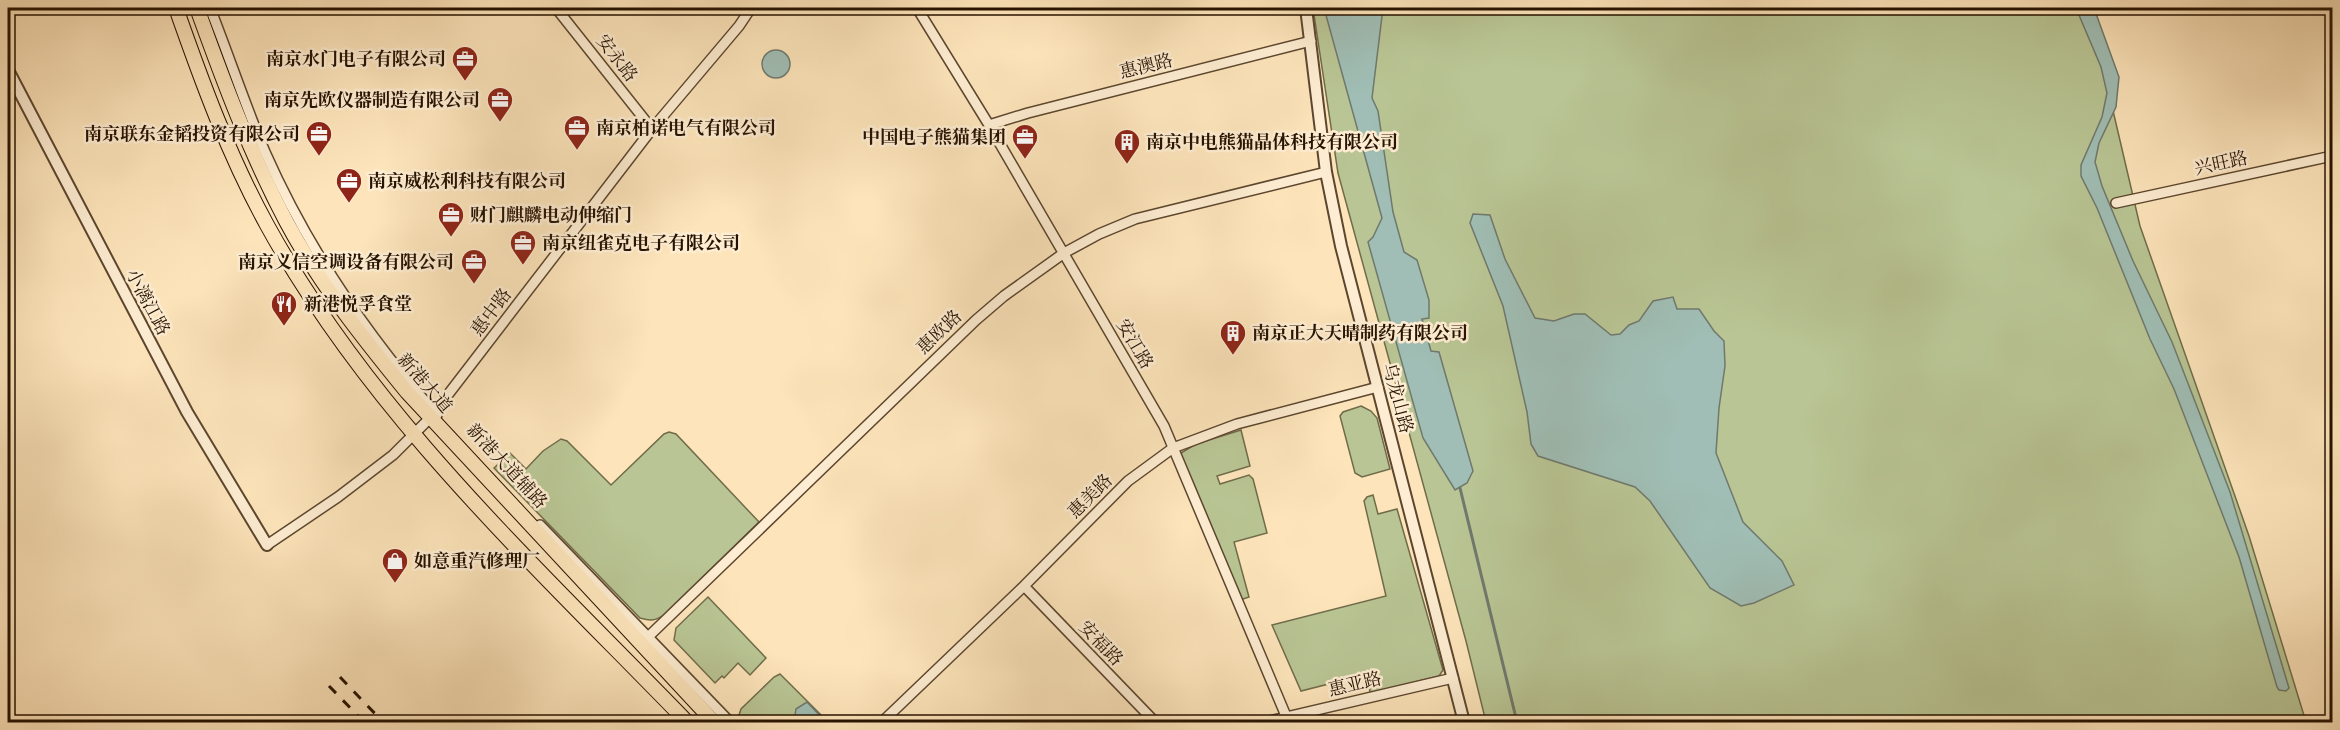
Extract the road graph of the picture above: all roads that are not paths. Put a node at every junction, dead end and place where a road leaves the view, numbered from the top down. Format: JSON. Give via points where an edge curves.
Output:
{"nodes":[{"id":1,"x":176,"y":8,"type":"edge"},
{"id":2,"x":197,"y":8,"type":"edge"},
{"id":3,"x":210,"y":8,"type":"edge"},
{"id":4,"x":556,"y":8,"type":"edge"},
{"id":5,"x":751,"y":8,"type":"edge"},
{"id":6,"x":916,"y":8,"type":"edge"},
{"id":7,"x":1306,"y":8,"type":"edge"},
{"id":8,"x":1311,"y":41,"type":"junction"},
{"id":9,"x":8,"y":70,"type":"edge"},
{"id":10,"x":989,"y":125,"type":"junction"},
{"id":11,"x":652,"y":129,"type":"junction"},
{"id":12,"x":2332,"y":156,"type":"edge"},
{"id":13,"x":1326,"y":172,"type":"junction"},
{"id":14,"x":2116,"y":203,"type":"dead end"},
{"id":15,"x":1064,"y":253,"type":"junction"},
{"id":16,"x":1378,"y":387,"type":"junction"},
{"id":17,"x":433,"y":415,"type":"junction"},
{"id":18,"x":414,"y":433,"type":"junction"},
{"id":19,"x":1173,"y":448,"type":"junction"},
{"id":20,"x":267,"y":545,"type":"joint"},
{"id":21,"x":1024,"y":586,"type":"junction"},
{"id":22,"x":648,"y":637,"type":"junction"},
{"id":23,"x":1453,"y":678,"type":"junction"},
{"id":24,"x":1286,"y":716,"type":"junction"},
{"id":25,"x":687,"y":723,"type":"edge"},
{"id":26,"x":714,"y":723,"type":"edge"},
{"id":27,"x":730,"y":723,"type":"edge"},
{"id":28,"x":882,"y":723,"type":"edge"},
{"id":29,"x":1155,"y":723,"type":"edge"},
{"id":30,"x":1265,"y":723,"type":"edge"},
{"id":31,"x":1464,"y":723,"type":"edge"}],
"edges":[{"from":1,"to":18,"type":"main road","via":[[232,157],[267,225],[353,357]]},
{"from":2,"to":17,"type":"main road","name":"新港大道","via":[[232,107],[287,222],[368,343],[407,392]]},
{"from":3,"to":17,"type":"street","name":"新港大道辅路","via":[[267,155],[317,251]]},
{"from":4,"to":11,"type":"street","name":"安永路"},
{"from":5,"to":11,"type":"street","name":"惠中路"},
{"from":6,"to":10,"type":"street","name":"安江路"},
{"from":7,"to":8,"type":"street","name":"乌龙山路"},
{"from":8,"to":10,"type":"street","name":"惠澳路"},
{"from":8,"to":13,"type":"street","name":"乌龙山路"},
{"from":9,"to":20,"type":"street","name":"小漓江路","via":[[187,412]]},
{"from":10,"to":15,"type":"street","name":"安江路"},
{"from":11,"to":17,"type":"street","name":"惠中路"},
{"from":12,"to":14,"type":"street","name":"兴旺路"},
{"from":13,"to":15,"type":"street","name":"惠欧路","via":[[1135,219]]},
{"from":13,"to":16,"type":"street","name":"乌龙山路"},
{"from":15,"to":19,"type":"street","name":"安江路"},
{"from":15,"to":22,"type":"street","name":"惠欧路","via":[[976,320]]},
{"from":16,"to":19,"type":"street","name":"惠美路","via":[[1237,424]]},
{"from":16,"to":23,"type":"street","name":"乌龙山路"},
{"from":17,"to":18,"type":"street","name":"惠中路"},
{"from":17,"to":22,"type":"street","name":"新港大道辅路"},
{"from":17,"to":26,"type":"main road","name":"新港大道"},
{"from":18,"to":20,"type":"street","name":"惠中路","via":[[393,455],[338,497]]},
{"from":18,"to":25,"type":"main road","via":[[493,522]]},
{"from":19,"to":21,"type":"street","name":"惠美路","via":[[1128,481]]},
{"from":19,"to":24,"type":"street","name":"安江路"},
{"from":21,"to":28,"type":"street","name":"惠美路"},
{"from":21,"to":29,"type":"street","name":"安福路"},
{"from":22,"to":27,"type":"street","name":"新港大道辅路"},
{"from":23,"to":24,"type":"street","name":"惠亚路"},
{"from":23,"to":31,"type":"street","name":"乌龙山路"},
{"from":24,"to":30,"type":"street","name":"惠亚路"}]}
